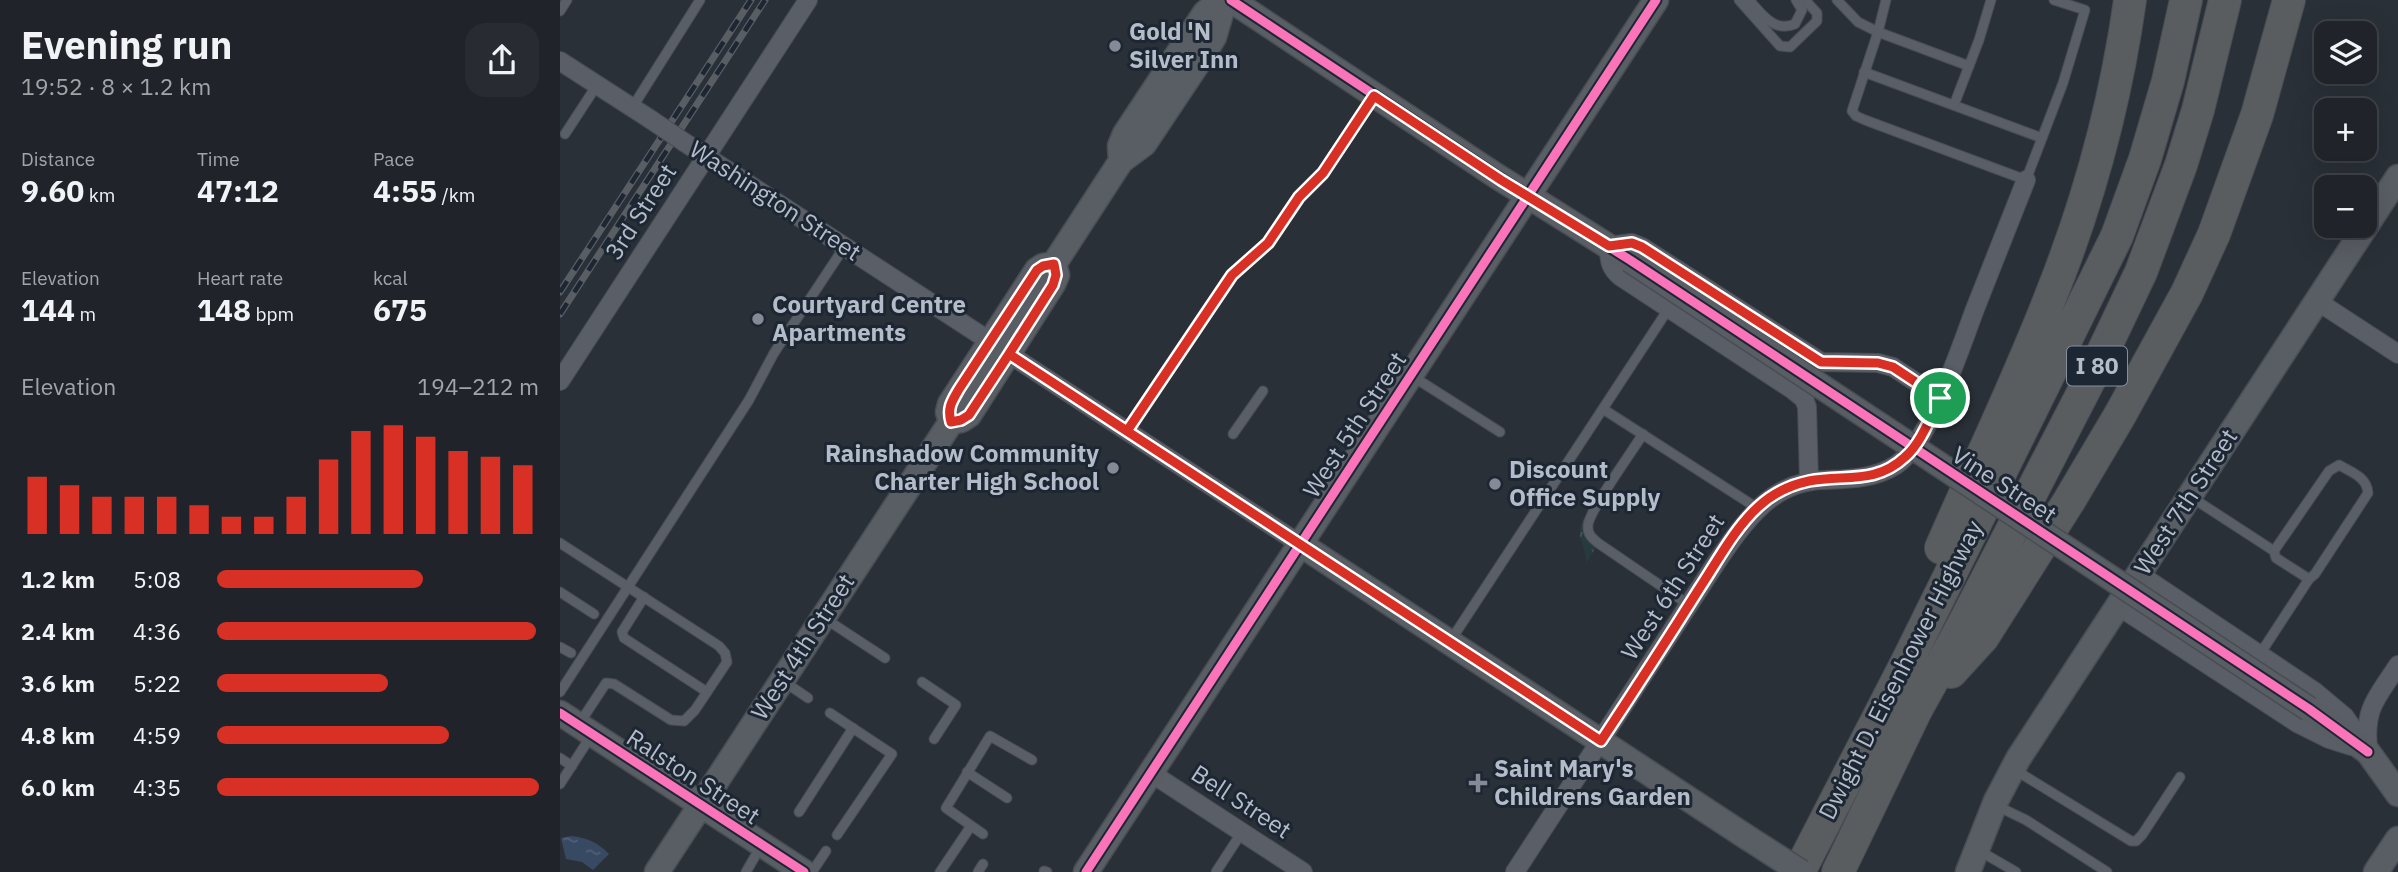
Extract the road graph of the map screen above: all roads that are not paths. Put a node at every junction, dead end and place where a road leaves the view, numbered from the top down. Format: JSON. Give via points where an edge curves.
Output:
{"nodes":[{"id":1,"x":568,"y":0,"type":"edge"},
{"id":2,"x":700,"y":0,"type":"edge"},
{"id":3,"x":808,"y":0,"type":"edge"},
{"id":4,"x":1223,"y":0,"type":"edge"},
{"id":5,"x":1231,"y":0,"type":"edge"},
{"id":6,"x":1656,"y":0,"type":"edge"},
{"id":7,"x":1739,"y":0,"type":"edge"},
{"id":8,"x":1749,"y":0,"type":"edge"},
{"id":9,"x":1796,"y":0,"type":"edge"},
{"id":10,"x":1805,"y":0,"type":"edge"},
{"id":11,"x":1837,"y":0,"type":"edge"},
{"id":12,"x":1886,"y":0,"type":"edge"},
{"id":13,"x":1991,"y":0,"type":"edge"},
{"id":14,"x":2054,"y":0,"type":"edge"},
{"id":15,"x":2130,"y":0,"type":"edge"},
{"id":16,"x":2186,"y":0,"type":"edge"},
{"id":17,"x":2225,"y":0,"type":"edge"},
{"id":18,"x":2289,"y":0,"type":"edge"},
{"id":19,"x":560,"y":12,"type":"edge"},
{"id":20,"x":1878,"y":32,"type":"junction"},
{"id":21,"x":560,"y":61,"type":"edge"},
{"id":22,"x":1969,"y":66,"type":"junction"},
{"id":23,"x":1864,"y":72,"type":"junction"},
{"id":24,"x":597,"y":85,"type":"junction"},
{"id":25,"x":1374,"y":96,"type":"junction"},
{"id":26,"x":1954,"y":105,"type":"junction"},
{"id":27,"x":632,"y":108,"type":"junction"},
{"id":28,"x":565,"y":134,"type":"dead end"},
{"id":29,"x":2042,"y":138,"type":"junction"},
{"id":30,"x":707,"y":156,"type":"junction"},
{"id":31,"x":2398,"y":177,"type":"edge"},
{"id":32,"x":2026,"y":180,"type":"junction"},
{"id":33,"x":1528,"y":195,"type":"junction"},
{"id":34,"x":845,"y":246,"type":"junction"},
{"id":35,"x":1609,"y":246,"type":"junction"},
{"id":36,"x":2317,"y":301,"type":"junction"},
{"id":37,"x":1669,"y":308,"type":"junction"},
{"id":38,"x":1000,"y":348,"type":"junction"},
{"id":39,"x":2398,"y":354,"type":"edge"},
{"id":40,"x":1410,"y":375,"type":"junction"},
{"id":41,"x":560,"y":381,"type":"edge"},
{"id":42,"x":1264,"y":391,"type":"dead end"},
{"id":43,"x":1940,"y":398,"type":"junction"},
{"id":44,"x":1603,"y":409,"type":"junction"},
{"id":45,"x":1127,"y":431,"type":"junction"},
{"id":46,"x":1500,"y":432,"type":"dead end"},
{"id":47,"x":1233,"y":434,"type":"dead end"},
{"id":48,"x":1643,"y":434,"type":"junction"},
{"id":49,"x":1809,"y":481,"type":"junction"},
{"id":50,"x":2189,"y":496,"type":"junction"},
{"id":51,"x":1757,"y":508,"type":"junction"},
{"id":52,"x":560,"y":543,"type":"edge"},
{"id":53,"x":1300,"y":544,"type":"junction"},
{"id":54,"x":2274,"y":551,"type":"junction"},
{"id":55,"x":2139,"y":573,"type":"junction"},
{"id":56,"x":2309,"y":579,"type":"junction"},
{"id":57,"x":628,"y":587,"type":"junction"},
{"id":58,"x":560,"y":592,"type":"edge"},
{"id":59,"x":644,"y":597,"type":"junction"},
{"id":60,"x":1689,"y":605,"type":"junction"},
{"id":61,"x":2118,"y":606,"type":"junction"},
{"id":62,"x":594,"y":614,"type":"dead end"},
{"id":63,"x":823,"y":617,"type":"junction"},
{"id":64,"x":1450,"y":642,"type":"junction"},
{"id":65,"x":560,"y":647,"type":"edge"},
{"id":66,"x":571,"y":653,"type":"dead end"},
{"id":67,"x":2260,"y":654,"type":"junction"},
{"id":68,"x":1910,"y":656,"type":"junction"},
{"id":69,"x":885,"y":658,"type":"dead end"},
{"id":70,"x":2398,"y":665,"type":"edge"},
{"id":71,"x":781,"y":680,"type":"junction"},
{"id":72,"x":922,"y":682,"type":"dead end"},
{"id":73,"x":560,"y":692,"type":"edge"},
{"id":74,"x":707,"y":692,"type":"junction"},
{"id":75,"x":808,"y":698,"type":"dead end"},
{"id":76,"x":1916,"y":710,"type":"junction"},
{"id":77,"x":830,"y":713,"type":"dead end"},
{"id":78,"x":577,"y":724,"type":"edge"},
{"id":79,"x":853,"y":728,"type":"junction"},
{"id":80,"x":934,"y":739,"type":"dead end"},
{"id":81,"x":1601,"y":741,"type":"junction"},
{"id":82,"x":2368,"y":752,"type":"junction"},
{"id":83,"x":560,"y":758,"type":"edge"},
{"id":84,"x":1032,"y":760,"type":"dead end"},
{"id":85,"x":572,"y":766,"type":"junction"},
{"id":86,"x":2013,"y":768,"type":"junction"},
{"id":87,"x":967,"y":772,"type":"junction"},
{"id":88,"x":1151,"y":773,"type":"junction"},
{"id":89,"x":2180,"y":777,"type":"dead end"},
{"id":90,"x":560,"y":784,"type":"edge"},
{"id":91,"x":2398,"y":794,"type":"edge"},
{"id":92,"x":1007,"y":798,"type":"dead end"},
{"id":93,"x":700,"y":804,"type":"junction"},
{"id":94,"x":1995,"y":805,"type":"junction"},
{"id":95,"x":799,"y":812,"type":"dead end"},
{"id":96,"x":971,"y":826,"type":"junction"},
{"id":97,"x":1242,"y":832,"type":"junction"},
{"id":98,"x":982,"y":834,"type":"dead end"},
{"id":99,"x":837,"y":835,"type":"dead end"},
{"id":100,"x":2398,"y":839,"type":"edge"},
{"id":101,"x":762,"y":845,"type":"junction"},
{"id":102,"x":826,"y":851,"type":"dead end"},
{"id":103,"x":1972,"y":861,"type":"edge"},
{"id":104,"x":657,"y":872,"type":"edge"},
{"id":105,"x":746,"y":872,"type":"edge"},
{"id":106,"x":804,"y":872,"type":"edge"},
{"id":107,"x":812,"y":872,"type":"edge"},
{"id":108,"x":940,"y":872,"type":"edge"},
{"id":109,"x":1086,"y":872,"type":"edge"},
{"id":110,"x":1216,"y":872,"type":"edge"},
{"id":111,"x":1303,"y":872,"type":"edge"},
{"id":112,"x":1515,"y":872,"type":"edge"},
{"id":113,"x":1800,"y":872,"type":"edge"},
{"id":114,"x":1838,"y":872,"type":"edge"},
{"id":115,"x":2016,"y":872,"type":"edge"},
{"id":116,"x":2107,"y":872,"type":"edge"},
{"id":117,"x":2376,"y":872,"type":"edge"}],
"edges":[{"from":1,"to":19,"type":"lane"},
{"from":2,"to":27,"type":"lane"},
{"from":3,"to":30,"type":"street","name":"3rd Street"},
{"from":4,"to":38,"type":"street","name":"West 4th Street","via":[[1214,37],[1204,54],[1144,144],[1121,160],[1054,264],[1037,270]]},
{"from":5,"to":25,"type":"street","name":"Vine Street"},
{"from":6,"to":33,"type":"street","name":"West 5th Street"},
{"from":7,"to":10,"type":"lane","via":[[1780,46],[1790,47],[1817,21],[1817,13]]},
{"from":8,"to":9,"type":"lane","via":[[1780,27],[1790,27],[1799,19],[1802,10]]},
{"from":11,"to":20,"type":"lane","via":[[1858,22]]},
{"from":12,"to":20,"type":"lane"},
{"from":13,"to":22,"type":"lane"},
{"from":14,"to":29,"type":"lane","via":[[2085,10]]},
{"from":15,"to":68,"type":"highway","via":[[2110,106],[2079,219],[2052,295],[1925,583]]},
{"from":16,"to":68,"type":"highway","name":"Dwight D. Eisenhower Highway","number":"I 80","via":[[2145,159],[2117,236]]},
{"from":17,"to":76,"type":"highway","name":"Dwight D. Eisenhower Highway","number":"I 80","via":[[2185,154],[2141,272]]},
{"from":18,"to":76,"type":"highway","via":[[2257,115],[2214,234],[2187,293],[2069,501],[1983,637]]},
{"from":20,"to":22,"type":"lane"},
{"from":20,"to":23,"type":"lane"},
{"from":21,"to":24,"type":"street","name":"Washington Street"},
{"from":22,"to":26,"type":"lane"},
{"from":23,"to":26,"type":"lane"},
{"from":23,"to":32,"type":"lane","via":[[1852,111],[1856,116]]},
{"from":24,"to":27,"type":"street","name":"Washington Street"},
{"from":24,"to":28,"type":"lane"},
{"from":25,"to":33,"type":"street","name":"Vine Street"},
{"from":25,"to":45,"type":"lane","via":[[1323,173],[1299,197],[1268,243],[1232,275]]},
{"from":26,"to":29,"type":"lane"},
{"from":27,"to":30,"type":"street","name":"Washington Street","bridge":true},
{"from":29,"to":32,"type":"lane"},
{"from":30,"to":34,"type":"street","name":"Washington Street"},
{"from":30,"to":41,"type":"street","name":"3rd Street"},
{"from":31,"to":36,"type":"street","name":"West 7th Street"},
{"from":32,"to":43,"type":"street","name":"West 6th Street"},
{"from":33,"to":35,"type":"street","name":"Vine Street"},
{"from":33,"to":40,"type":"street","name":"West 5th Street"},
{"from":34,"to":38,"type":"street","name":"Washington Street"},
{"from":34,"to":57,"type":"lane"},
{"from":35,"to":37,"type":"street","via":[[1613,270]]},
{"from":35,"to":43,"type":"street","name":"Vine Street","via":[[1632,243],[1642,247],[1821,362],[1893,367]]},
{"from":35,"to":82,"type":"street","name":"Vine Street","bridge":true},
{"from":36,"to":39,"type":"street"},
{"from":36,"to":50,"type":"street","name":"West 7th Street"},
{"from":37,"to":44,"type":"lane"},
{"from":37,"to":49,"type":"street","via":[[1804,399]]},
{"from":38,"to":45,"type":"street","name":"Washington Street"},
{"from":38,"to":63,"type":"street","name":"West 4th Street","via":[[950,404],[951,422]]},
{"from":40,"to":46,"type":"lane"},
{"from":40,"to":53,"type":"street","name":"West 5th Street"},
{"from":42,"to":47,"type":"lane"},
{"from":43,"to":49,"type":"street","name":"West 6th Street","via":[[1914,448],[1897,464],[1861,478]]},
{"from":44,"to":48,"type":"lane"},
{"from":44,"to":64,"type":"lane"},
{"from":45,"to":53,"type":"street","name":"Washington Street"},
{"from":48,"to":51,"type":"lane"},
{"from":48,"to":60,"type":"lane","via":[[1591,514],[1587,530],[1598,544]]},
{"from":49,"to":51,"type":"street","name":"West 6th Street","via":[[1775,494]]},
{"from":50,"to":54,"type":"lane"},
{"from":50,"to":55,"type":"street","name":"West 7th Street"},
{"from":51,"to":60,"type":"street","name":"West 6th Street"},
{"from":52,"to":57,"type":"lane"},
{"from":53,"to":64,"type":"street","name":"Washington Street"},
{"from":53,"to":88,"type":"street","name":"West 5th Street"},
{"from":54,"to":56,"type":"lane","via":[[2276,558]]},
{"from":54,"to":56,"type":"lane","via":[[2334,466],[2364,480],[2368,492]]},
{"from":55,"to":61,"type":"street","name":"West 7th Street"},
{"from":55,"to":67,"type":"street","name":"Vine Street"},
{"from":56,"to":67,"type":"lane"},
{"from":57,"to":59,"type":"lane"},
{"from":57,"to":73,"type":"lane"},
{"from":58,"to":62,"type":"lane"},
{"from":59,"to":74,"type":"lane","via":[[725,653],[726,662]]},
{"from":59,"to":74,"type":"lane","via":[[622,632],[624,638]]},
{"from":60,"to":81,"type":"street","name":"West 6th Street"},
{"from":61,"to":82,"type":"street","via":[[2297,723]]},
{"from":61,"to":86,"type":"street","name":"West 7th Street"},
{"from":63,"to":69,"type":"lane"},
{"from":63,"to":71,"type":"street","name":"West 4th Street"},
{"from":64,"to":81,"type":"street","name":"Washington Street"},
{"from":65,"to":66,"type":"lane"},
{"from":67,"to":82,"type":"street","name":"Vine Street","via":[[2329,702]]},
{"from":68,"to":113,"type":"highway","name":"Dwight D. Eisenhower Highway","number":"I 80"},
{"from":70,"to":82,"type":"street","via":[[2369,711]]},
{"from":71,"to":75,"type":"lane"},
{"from":71,"to":93,"type":"street","name":"West 4th Street"},
{"from":72,"to":80,"type":"lane","via":[[956,705]]},
{"from":74,"to":78,"type":"lane","via":[[695,710],[678,722],[606,683]]},
{"from":76,"to":114,"type":"highway","name":"Dwight D. Eisenhower Highway","number":"I 80"},
{"from":77,"to":79,"type":"lane"},
{"from":78,"to":85,"type":"lane"},
{"from":78,"to":93,"type":"street","name":"Ralston Street"},
{"from":79,"to":95,"type":"lane"},
{"from":79,"to":99,"type":"lane","via":[[892,754]]},
{"from":81,"to":112,"type":"street","name":"West 6th Street"},
{"from":81,"to":113,"type":"street","name":"Washington Street","bridge":true},
{"from":82,"to":91,"type":"street","name":"Vine Street"},
{"from":83,"to":85,"type":"lane"},
{"from":84,"to":87,"type":"lane","via":[[990,736]]},
{"from":85,"to":90,"type":"lane"},
{"from":86,"to":89,"type":"lane","via":[[2130,841],[2142,835]]},
{"from":86,"to":94,"type":"street","name":"West 7th Street"},
{"from":87,"to":92,"type":"lane"},
{"from":87,"to":96,"type":"lane","via":[[946,808]]},
{"from":88,"to":97,"type":"street","name":"Bell Street"},
{"from":88,"to":109,"type":"street","name":"West 5th Street"},
{"from":93,"to":101,"type":"street","name":"Ralston Street"},
{"from":93,"to":104,"type":"street","name":"West 4th Street"},
{"from":94,"to":103,"type":"street","name":"West 7th Street"},
{"from":94,"to":116,"type":"lane"},
{"from":96,"to":98,"type":"lane"},
{"from":96,"to":108,"type":"lane"},
{"from":97,"to":110,"type":"lane"},
{"from":97,"to":111,"type":"street","name":"Bell Street"},
{"from":100,"to":117,"type":"street"},
{"from":101,"to":105,"type":"lane"},
{"from":101,"to":106,"type":"street","name":"Ralston Street"},
{"from":102,"to":107,"type":"lane"},
{"from":103,"to":115,"type":"lane"}]}
